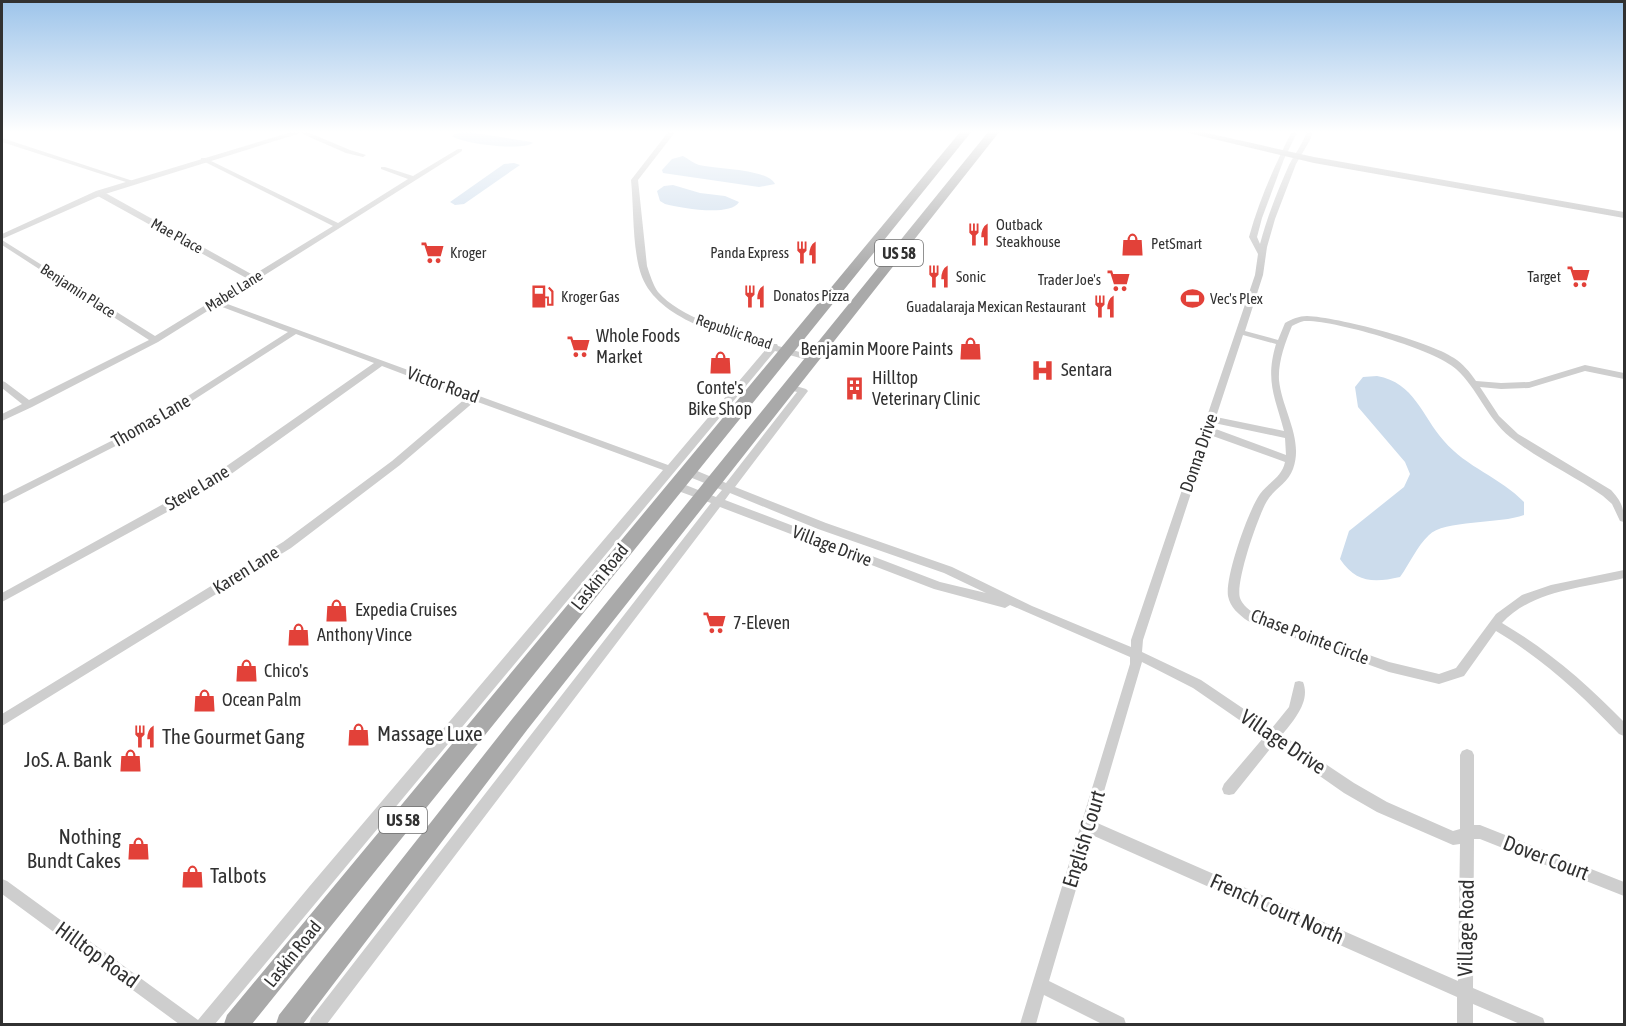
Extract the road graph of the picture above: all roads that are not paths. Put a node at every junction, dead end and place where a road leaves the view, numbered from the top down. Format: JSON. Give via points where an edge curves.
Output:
{"nodes":[{"id":1,"x":121,"y":179,"type":"edge"},
{"id":2,"x":141,"y":179,"type":"edge"},
{"id":3,"x":243,"y":179,"type":"edge"},
{"id":4,"x":413,"y":179,"type":"edge"},
{"id":5,"x":635,"y":179,"type":"edge"},
{"id":6,"x":926,"y":179,"type":"edge"},
{"id":7,"x":957,"y":179,"type":"edge"},
{"id":8,"x":1275,"y":179,"type":"edge"},
{"id":9,"x":1288,"y":179,"type":"edge"},
{"id":10,"x":1423,"y":179,"type":"edge"},
{"id":11,"x":1481,"y":179,"type":"edge"},
{"id":12,"x":131,"y":182,"type":"junction"},
{"id":13,"x":1458,"y":185,"type":"junction"},
{"id":14,"x":1515,"y":185,"type":"junction"},
{"id":15,"x":99,"y":193,"type":"junction"},
{"id":16,"x":1624,"y":206,"type":"edge"},
{"id":17,"x":1624,"y":215,"type":"edge"},
{"id":18,"x":338,"y":226,"type":"junction"},
{"id":19,"x":2,"y":237,"type":"edge"},
{"id":20,"x":2,"y":242,"type":"edge"},
{"id":21,"x":1260,"y":252,"type":"junction"},
{"id":22,"x":254,"y":279,"type":"junction"},
{"id":23,"x":216,"y":302,"type":"junction"},
{"id":24,"x":295,"y":331,"type":"junction"},
{"id":25,"x":1240,"y":332,"type":"junction"},
{"id":26,"x":155,"y":340,"type":"junction"},
{"id":27,"x":1281,"y":343,"type":"junction"},
{"id":28,"x":781,"y":348,"type":"junction"},
{"id":29,"x":811,"y":358,"type":"junction"},
{"id":30,"x":382,"y":363,"type":"junction"},
{"id":31,"x":1624,"y":376,"type":"edge"},
{"id":32,"x":2,"y":384,"type":"edge"},
{"id":33,"x":1474,"y":384,"type":"junction"},
{"id":34,"x":474,"y":396,"type":"junction"},
{"id":35,"x":29,"y":405,"type":"junction"},
{"id":36,"x":2,"y":418,"type":"edge"},
{"id":37,"x":1211,"y":419,"type":"junction"},
{"id":38,"x":1207,"y":429,"type":"junction"},
{"id":39,"x":1290,"y":436,"type":"junction"},
{"id":40,"x":1291,"y":460,"type":"junction"},
{"id":41,"x":686,"y":471,"type":"junction"},
{"id":42,"x":672,"y":477,"type":"junction"},
{"id":43,"x":722,"y":485,"type":"junction"},
{"id":44,"x":2,"y":500,"type":"edge"},
{"id":45,"x":710,"y":500,"type":"junction"},
{"id":46,"x":1624,"y":518,"type":"edge"},
{"id":47,"x":1624,"y":574,"type":"edge"},
{"id":48,"x":2,"y":598,"type":"edge"},
{"id":49,"x":1028,"y":609,"type":"junction"},
{"id":50,"x":562,"y":611,"type":"junction"},
{"id":51,"x":1494,"y":624,"type":"junction"},
{"id":52,"x":1137,"y":654,"type":"junction"},
{"id":53,"x":1299,"y":686,"type":"dead end"},
{"id":54,"x":2,"y":720,"type":"edge"},
{"id":55,"x":1624,"y":730,"type":"edge"},
{"id":56,"x":1273,"y":736,"type":"junction"},
{"id":57,"x":1467,"y":755,"type":"dead end"},
{"id":58,"x":1229,"y":789,"type":"dead end"},
{"id":59,"x":1088,"y":826,"type":"junction"},
{"id":60,"x":1467,"y":832,"type":"junction"},
{"id":61,"x":2,"y":886,"type":"edge"},
{"id":62,"x":1624,"y":889,"type":"edge"},
{"id":63,"x":1040,"y":985,"type":"junction"},
{"id":64,"x":1465,"y":993,"type":"junction"},
{"id":65,"x":192,"y":1024,"type":"edge"},
{"id":66,"x":205,"y":1024,"type":"edge"},
{"id":67,"x":236,"y":1024,"type":"edge"},
{"id":68,"x":288,"y":1024,"type":"edge"},
{"id":69,"x":317,"y":1024,"type":"edge"},
{"id":70,"x":1028,"y":1024,"type":"edge"},
{"id":71,"x":1118,"y":1024,"type":"edge"},
{"id":72,"x":1465,"y":1024,"type":"edge"},
{"id":73,"x":1537,"y":1024,"type":"edge"}],
"edges":[{"from":1,"to":12,"type":"street"},
{"from":2,"to":12,"type":"street"},
{"from":3,"to":18,"type":"street"},
{"from":4,"to":18,"type":"street","name":"Mabel Lane"},
{"from":5,"to":28,"type":"street","name":"Republic Road","via":[[646,278],[658,295],[676,312],[710,327]]},
{"from":6,"to":28,"type":"main road","name":"Laskin Road","number":"US 58"},
{"from":7,"to":29,"type":"main road","name":"Laskin Road","number":"US 58","via":[[846,320]]},
{"from":8,"to":21,"type":"street","name":"Donna Drive","via":[[1253,237]]},
{"from":9,"to":21,"type":"street","name":"Donna Drive"},
{"from":10,"to":13,"type":"main road"},
{"from":11,"to":14,"type":"main road"},
{"from":12,"to":15,"type":"street"},
{"from":13,"to":14,"type":"main road"},
{"from":13,"to":17,"type":"main road"},
{"from":14,"to":16,"type":"main road"},
{"from":15,"to":19,"type":"street"},
{"from":15,"to":22,"type":"street","name":"Mae Place"},
{"from":18,"to":22,"type":"street","name":"Mabel Lane"},
{"from":20,"to":26,"type":"street","name":"Benjamin Place"},
{"from":21,"to":25,"type":"street","name":"Donna Drive","via":[[1259,275]]},
{"from":22,"to":23,"type":"street","name":"Mabel Lane"},
{"from":23,"to":24,"type":"street","name":"Victor Road"},
{"from":23,"to":26,"type":"street","name":"Mabel Lane"},
{"from":24,"to":30,"type":"street","name":"Victor Road"},
{"from":24,"to":44,"type":"street","name":"Thomas Lane","via":[[144,428]]},
{"from":25,"to":27,"type":"street"},
{"from":25,"to":37,"type":"street","name":"Donna Drive"},
{"from":26,"to":35,"type":"street","name":"Mabel Lane"},
{"from":27,"to":33,"type":"street","via":[[1293,322],[1313,319],[1439,353],[1460,367]]},
{"from":27,"to":39,"type":"street","via":[[1275,384]]},
{"from":28,"to":29,"type":"street","name":"Republic Road"},
{"from":28,"to":41,"type":"main road","name":"Laskin Road","number":"US 58"},
{"from":28,"to":42,"type":"street","name":"Laskin Road"},
{"from":29,"to":43,"type":"main road","name":"Laskin Road","number":"US 58"},
{"from":30,"to":34,"type":"street","name":"Victor Road"},
{"from":30,"to":48,"type":"street","name":"Steve Lane","via":[[209,484]]},
{"from":31,"to":33,"type":"street","via":[[1585,368],[1529,385]]},
{"from":32,"to":35,"type":"street"},
{"from":33,"to":46,"type":"street","via":[[1502,425],[1530,447],[1607,493]]},
{"from":34,"to":42,"type":"street","name":"Victor Road"},
{"from":34,"to":54,"type":"street","name":"Karen Lane","via":[[396,463],[287,545]]},
{"from":35,"to":36,"type":"street","name":"Mabel Lane"},
{"from":37,"to":38,"type":"street","name":"Donna Drive"},
{"from":37,"to":39,"type":"street"},
{"from":38,"to":40,"type":"street"},
{"from":38,"to":52,"type":"street","name":"Donna Drive","via":[[1137,640]]},
{"from":39,"to":40,"type":"street"},
{"from":40,"to":51,"type":"street","name":"Chase Pointe Circle","via":[[1283,478],[1261,501],[1244,547],[1233,590],[1243,611],[1320,644],[1439,679],[1460,672]]},
{"from":41,"to":42,"type":"main road","name":"Laskin Road","number":"US 58"},
{"from":41,"to":43,"type":"street","name":"Village Drive"},
{"from":42,"to":45,"type":"street","name":"Village Drive"},
{"from":42,"to":50,"type":"main road","name":"Laskin Road","number":"US 58"},
{"from":43,"to":45,"type":"main road","name":"Laskin Road","number":"US 58"},
{"from":43,"to":49,"type":"street","name":"Village Drive","via":[[822,526],[948,570]]},
{"from":45,"to":49,"type":"street","name":"Village Drive","via":[[938,586]]},
{"from":45,"to":68,"type":"main road","name":"Laskin Road","number":"US 58","via":[[513,733]]},
{"from":45,"to":69,"type":"street","name":"Laskin Road"},
{"from":47,"to":51,"type":"street","name":"Chase Pointe Circle","via":[[1526,598]]},
{"from":49,"to":52,"type":"street","name":"Village Drive"},
{"from":50,"to":66,"type":"street","name":"Laskin Road"},
{"from":50,"to":67,"type":"main road","name":"Laskin Road","number":"US 58"},
{"from":51,"to":55,"type":"street","via":[[1566,672]]},
{"from":52,"to":56,"type":"street","name":"Village Drive","via":[[1197,684]]},
{"from":52,"to":59,"type":"street","name":"English Court"},
{"from":53,"to":56,"type":"street","via":[[1294,709]]},
{"from":56,"to":58,"type":"street"},
{"from":56,"to":60,"type":"street","name":"Village Drive","via":[[1382,807],[1453,838]]},
{"from":57,"to":60,"type":"street"},
{"from":59,"to":63,"type":"street","name":"English Court"},
{"from":59,"to":64,"type":"street","name":"French Court North"},
{"from":60,"to":62,"type":"street","name":"Dover Court","via":[[1480,832]]},
{"from":60,"to":64,"type":"street","name":"Village Road"},
{"from":61,"to":65,"type":"street","name":"Hilltop Road"},
{"from":63,"to":70,"type":"street","name":"English Court"},
{"from":63,"to":71,"type":"street"},
{"from":64,"to":72,"type":"street","name":"Village Road"},
{"from":64,"to":73,"type":"street","name":"French Court North"}]}
